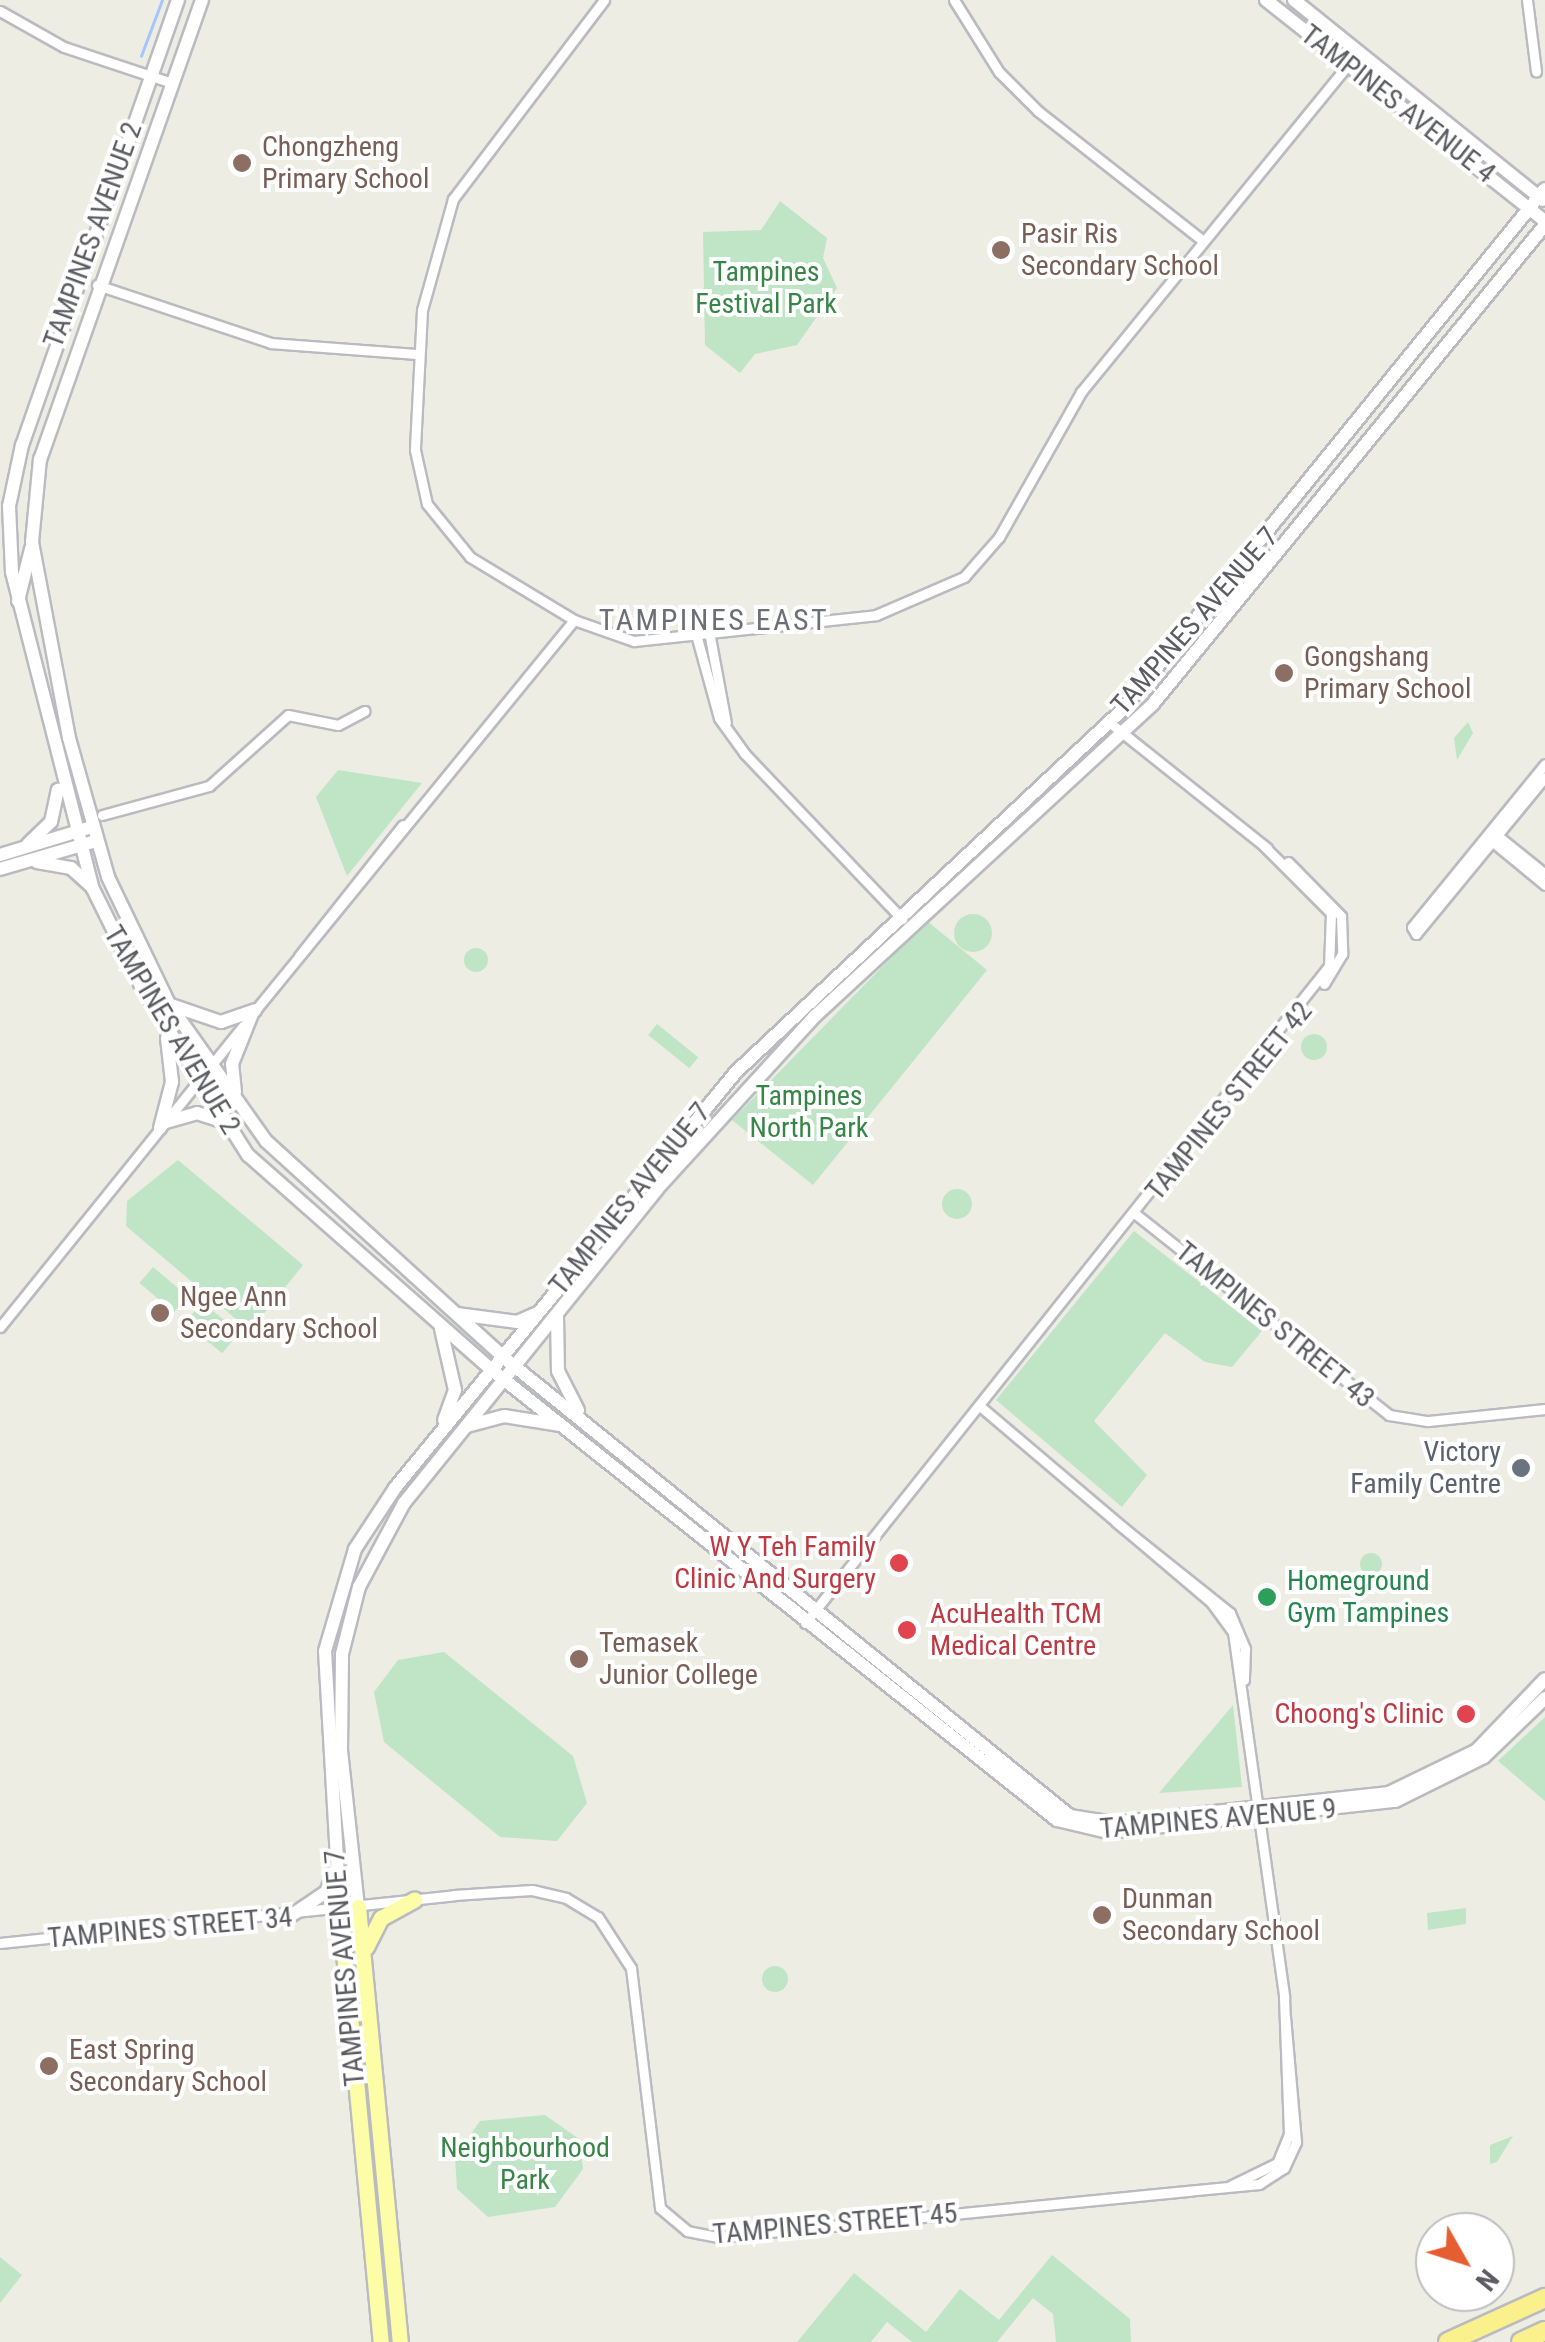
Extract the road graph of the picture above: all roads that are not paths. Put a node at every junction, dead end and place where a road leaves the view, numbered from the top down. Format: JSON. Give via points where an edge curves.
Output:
{"nodes":[{"id":1,"x":178,"y":0,"type":"edge"},
{"id":2,"x":202,"y":0,"type":"edge"},
{"id":3,"x":604,"y":0,"type":"edge"},
{"id":4,"x":954,"y":0,"type":"edge"},
{"id":5,"x":1266,"y":0,"type":"edge"},
{"id":6,"x":1294,"y":0,"type":"edge"},
{"id":7,"x":1527,"y":0,"type":"edge"},
{"id":8,"x":0,"y":11,"type":"edge"},
{"id":9,"x":1358,"y":52,"type":"junction"},
{"id":10,"x":1348,"y":64,"type":"junction"},
{"id":11,"x":1536,"y":71,"type":"dead end"},
{"id":12,"x":150,"y":77,"type":"junction"},
{"id":13,"x":172,"y":83,"type":"junction"},
{"id":14,"x":1540,"y":199,"type":"edge"},
{"id":15,"x":1545,"y":223,"type":"edge"},
{"id":16,"x":1203,"y":241,"type":"junction"},
{"id":17,"x":98,"y":285,"type":"junction"},
{"id":18,"x":419,"y":354,"type":"junction"},
{"id":19,"x":5,"y":489,"type":"edge"},
{"id":20,"x":32,"y":542,"type":"junction"},
{"id":21,"x":18,"y":601,"type":"junction"},
{"id":22,"x":574,"y":620,"type":"junction"},
{"id":23,"x":710,"y":637,"type":"junction"},
{"id":24,"x":697,"y":638,"type":"junction"},
{"id":25,"x":364,"y":711,"type":"dead end"},
{"id":26,"x":1109,"y":722,"type":"junction"},
{"id":27,"x":726,"y":723,"type":"junction"},
{"id":28,"x":1124,"y":735,"type":"junction"},
{"id":29,"x":1545,"y":764,"type":"edge"},
{"id":30,"x":1545,"y":777,"type":"edge"},
{"id":31,"x":59,"y":783,"type":"junction"},
{"id":32,"x":102,"y":815,"type":"dead end"},
{"id":33,"x":94,"y":834,"type":"junction"},
{"id":34,"x":1491,"y":836,"type":"junction"},
{"id":35,"x":75,"y":841,"type":"junction"},
{"id":36,"x":26,"y":854,"type":"junction"},
{"id":37,"x":0,"y":856,"type":"edge"},
{"id":38,"x":0,"y":869,"type":"edge"},
{"id":39,"x":1545,"y":874,"type":"edge"},
{"id":40,"x":1545,"y":885,"type":"edge"},
{"id":41,"x":93,"y":890,"type":"junction"},
{"id":42,"x":900,"y":916,"type":"junction"},
{"id":43,"x":911,"y":928,"type":"junction"},
{"id":44,"x":169,"y":1004,"type":"junction"},
{"id":45,"x":254,"y":1012,"type":"junction"},
{"id":46,"x":164,"y":1026,"type":"junction"},
{"id":47,"x":212,"y":1066,"type":"junction"},
{"id":48,"x":199,"y":1082,"type":"junction"},
{"id":49,"x":237,"y":1102,"type":"junction"},
{"id":50,"x":225,"y":1122,"type":"junction"},
{"id":51,"x":163,"y":1125,"type":"junction"},
{"id":52,"x":1135,"y":1213,"type":"junction"},
{"id":53,"x":539,"y":1312,"type":"junction"},
{"id":54,"x":557,"y":1313,"type":"junction"},
{"id":55,"x":455,"y":1314,"type":"junction"},
{"id":56,"x":0,"y":1327,"type":"edge"},
{"id":57,"x":440,"y":1327,"type":"junction"},
{"id":58,"x":503,"y":1357,"type":"junction"},
{"id":59,"x":516,"y":1367,"type":"junction"},
{"id":60,"x":492,"y":1370,"type":"junction"},
{"id":61,"x":505,"y":1381,"type":"junction"},
{"id":62,"x":982,"y":1408,"type":"junction"},
{"id":63,"x":1545,"y":1409,"type":"edge"},
{"id":64,"x":584,"y":1419,"type":"junction"},
{"id":65,"x":565,"y":1426,"type":"junction"},
{"id":66,"x":465,"y":1427,"type":"junction"},
{"id":67,"x":438,"y":1436,"type":"junction"},
{"id":68,"x":809,"y":1617,"type":"junction"},
{"id":69,"x":1545,"y":1678,"type":"edge"},
{"id":70,"x":1545,"y":1698,"type":"edge"},
{"id":71,"x":1262,"y":1813,"type":"junction"},
{"id":72,"x":337,"y":1867,"type":"junction"},
{"id":73,"x":414,"y":1900,"type":"junction"},
{"id":74,"x":358,"y":1907,"type":"junction"},
{"id":75,"x":340,"y":1910,"type":"junction"},
{"id":76,"x":290,"y":1918,"type":"junction"},
{"id":77,"x":0,"y":1944,"type":"edge"},
{"id":78,"x":365,"y":1958,"type":"junction"},
{"id":79,"x":1545,"y":2298,"type":"edge"},
{"id":80,"x":1545,"y":2331,"type":"edge"},
{"id":81,"x":381,"y":2342,"type":"edge"},
{"id":82,"x":400,"y":2342,"type":"edge"},
{"id":83,"x":1448,"y":2342,"type":"edge"},
{"id":84,"x":1521,"y":2342,"type":"edge"}],
"edges":[{"from":1,"to":12,"type":"main road","name":"TAMPINES AVENUE 2"},
{"from":2,"to":13,"type":"main road","name":"TAMPINES AVENUE 2"},
{"from":3,"to":18,"type":"street","via":[[453,198],[432,262]]},
{"from":4,"to":16,"type":"street","via":[[1000,72],[1038,110]]},
{"from":5,"to":10,"type":"main road","name":"TAMPINES AVENUE 4"},
{"from":6,"to":9,"type":"main road","name":"TAMPINES AVENUE 4"},
{"from":7,"to":11,"type":"street"},
{"from":8,"to":12,"type":"street","via":[[49,40]]},
{"from":9,"to":10,"type":"street"},
{"from":9,"to":14,"type":"main road","name":"TAMPINES AVENUE 4"},
{"from":10,"to":14,"type":"main road","name":"TAMPINES AVENUE 4"},
{"from":10,"to":16,"type":"street"},
{"from":12,"to":13,"type":"street"},
{"from":12,"to":19,"type":"main road","name":"TAMPINES AVENUE 2"},
{"from":13,"to":17,"type":"main road","name":"TAMPINES AVENUE 2"},
{"from":14,"to":15,"type":"main road"},
{"from":14,"to":26,"type":"main road","name":"TAMPINES AVENUE 7","via":[[1238,576]]},
{"from":15,"to":28,"type":"main road","name":"TAMPINES AVENUE 7"},
{"from":16,"to":23,"type":"street","via":[[1081,392],[994,545],[954,586],[876,615]]},
{"from":17,"to":18,"type":"street","via":[[282,345]]},
{"from":17,"to":20,"type":"main road","name":"TAMPINES AVENUE 2","via":[[40,459]]},
{"from":18,"to":22,"type":"street","via":[[415,450],[435,517],[470,557]]},
{"from":19,"to":21,"type":"main road","name":"TAMPINES AVENUE 2"},
{"from":20,"to":21,"type":"main road"},
{"from":20,"to":33,"type":"main road","name":"TAMPINES AVENUE 2"},
{"from":21,"to":31,"type":"main road","name":"TAMPINES AVENUE 2"},
{"from":22,"to":24,"type":"street","via":[[634,642]]},
{"from":22,"to":45,"type":"street"},
{"from":23,"to":24,"type":"street"},
{"from":23,"to":27,"type":"street"},
{"from":24,"to":27,"type":"street"},
{"from":25,"to":32,"type":"street","via":[[338,724],[288,715],[209,786]]},
{"from":26,"to":28,"type":"street","name":"TAMPINES STREET 42"},
{"from":26,"to":42,"type":"main road","name":"TAMPINES AVENUE 7"},
{"from":27,"to":42,"type":"street"},
{"from":28,"to":43,"type":"main road","name":"TAMPINES AVENUE 7"},
{"from":28,"to":52,"type":"street","name":"TAMPINES STREET 42","via":[[1334,902],[1342,954]]},
{"from":29,"to":34,"type":"street"},
{"from":30,"to":34,"type":"street"},
{"from":31,"to":35,"type":"main road","name":"TAMPINES AVENUE 2"},
{"from":31,"to":36,"type":"main road","via":[[51,822]]},
{"from":33,"to":35,"type":"main road"},
{"from":33,"to":44,"type":"main road","name":"TAMPINES AVENUE 2"},
{"from":34,"to":34,"type":"street","via":[[1416,934],[1412,927]]},
{"from":34,"to":39,"type":"street"},
{"from":34,"to":40,"type":"street"},
{"from":35,"to":36,"type":"main road"},
{"from":35,"to":41,"type":"main road","name":"TAMPINES AVENUE 2"},
{"from":36,"to":37,"type":"main road"},
{"from":36,"to":38,"type":"main road"},
{"from":36,"to":41,"type":"main road","via":[[70,868]]},
{"from":41,"to":46,"type":"main road","name":"TAMPINES AVENUE 2"},
{"from":42,"to":43,"type":"street"},
{"from":42,"to":53,"type":"main road","name":"TAMPINES AVENUE 7","via":[[736,1072]]},
{"from":43,"to":54,"type":"main road","name":"TAMPINES AVENUE 7","via":[[696,1144]]},
{"from":44,"to":45,"type":"main road","via":[[221,1022]]},
{"from":44,"to":47,"type":"main road","name":"TAMPINES AVENUE 2"},
{"from":45,"to":47,"type":"street"},
{"from":45,"to":49,"type":"main road","via":[[232,1064]]},
{"from":46,"to":48,"type":"main road","name":"TAMPINES AVENUE 2"},
{"from":46,"to":51,"type":"main road","via":[[172,1082]]},
{"from":47,"to":48,"type":"street"},
{"from":47,"to":49,"type":"main road","name":"TAMPINES AVENUE 2"},
{"from":48,"to":50,"type":"main road","name":"TAMPINES AVENUE 2"},
{"from":48,"to":51,"type":"street"},
{"from":49,"to":55,"type":"main road","name":"TAMPINES AVENUE 2","via":[[286,1164]]},
{"from":50,"to":51,"type":"main road","via":[[186,1113]]},
{"from":50,"to":57,"type":"main road","name":"TAMPINES AVENUE 2","via":[[271,1182]]},
{"from":51,"to":56,"type":"street"},
{"from":52,"to":62,"type":"street","name":"TAMPINES STREET 42"},
{"from":52,"to":63,"type":"street","name":"TAMPINES STREET 43","via":[[1389,1415],[1428,1421]]},
{"from":53,"to":55,"type":"main road","via":[[517,1322]]},
{"from":53,"to":58,"type":"main road","name":"TAMPINES AVENUE 7"},
{"from":54,"to":59,"type":"main road","name":"TAMPINES AVENUE 7"},
{"from":54,"to":64,"type":"main road","via":[[558,1370]]},
{"from":55,"to":58,"type":"main road","name":"TAMPINES AVENUE 2"},
{"from":57,"to":60,"type":"main road","name":"TAMPINES AVENUE 2"},
{"from":57,"to":67,"type":"main road","via":[[455,1390]]},
{"from":58,"to":59,"type":"main road","name":"TAMPINES AVENUE 2"},
{"from":58,"to":60,"type":"main road","name":"TAMPINES AVENUE 7"},
{"from":59,"to":61,"type":"main road","name":"TAMPINES AVENUE 7"},
{"from":59,"to":64,"type":"main road","name":"TAMPINES AVENUE 9"},
{"from":60,"to":61,"type":"main road","name":"TAMPINES AVENUE 2"},
{"from":60,"to":67,"type":"main road","name":"TAMPINES AVENUE 7"},
{"from":61,"to":65,"type":"main road","name":"TAMPINES AVENUE 9"},
{"from":61,"to":66,"type":"main road","name":"TAMPINES AVENUE 7"},
{"from":62,"to":68,"type":"street","name":"TAMPINES STREET 42"},
{"from":62,"to":71,"type":"street","name":"TAMPINES STREET 45","via":[[1230,1613],[1246,1650]]},
{"from":64,"to":68,"type":"main road","name":"TAMPINES AVENUE 9"},
{"from":65,"to":66,"type":"main road","via":[[504,1416]]},
{"from":65,"to":68,"type":"main road","name":"TAMPINES AVENUE 9"},
{"from":66,"to":74,"type":"main road","name":"TAMPINES AVENUE 7","via":[[384,1533],[346,1629],[339,1718]]},
{"from":67,"to":72,"type":"main road","name":"TAMPINES AVENUE 7","via":[[355,1549],[330,1620],[322,1722]]},
{"from":68,"to":71,"type":"main road","name":"TAMPINES AVENUE 9","via":[[1070,1816],[1113,1823]]},
{"from":69,"to":71,"type":"main road","name":"TAMPINES AVENUE 9","via":[[1477,1750],[1422,1782]]},
{"from":70,"to":71,"type":"main road","name":"TAMPINES AVENUE 9","via":[[1484,1757],[1425,1791]]},
{"from":71,"to":73,"type":"street","name":"TAMPINES STREET 45","via":[[1293,2153],[1268,2180],[1228,2187],[694,2234],[656,2197],[633,1980],[616,1938],[591,1912],[537,1890]]},
{"from":72,"to":75,"type":"main road","name":"TAMPINES AVENUE 7"},
{"from":72,"to":76,"type":"main road","via":[[326,1892]]},
{"from":73,"to":74,"type":"street","name":"TAMPINES STREET 45"},
{"from":73,"to":78,"type":"main road","via":[[381,1918]]},
{"from":74,"to":75,"type":"street","name":"TAMPINES STREET 45"},
{"from":74,"to":78,"type":"main road","name":"TAMPINES AVENUE 7"},
{"from":75,"to":76,"type":"street","name":"TAMPINES STREET 34"},
{"from":75,"to":81,"type":"main road","name":"TAMPINES AVENUE 7"},
{"from":76,"to":77,"type":"street","name":"TAMPINES STREET 34"},
{"from":78,"to":82,"type":"main road","name":"TAMPINES AVENUE 7"},
{"from":79,"to":83,"type":"highway"},
{"from":80,"to":84,"type":"highway"}]}
